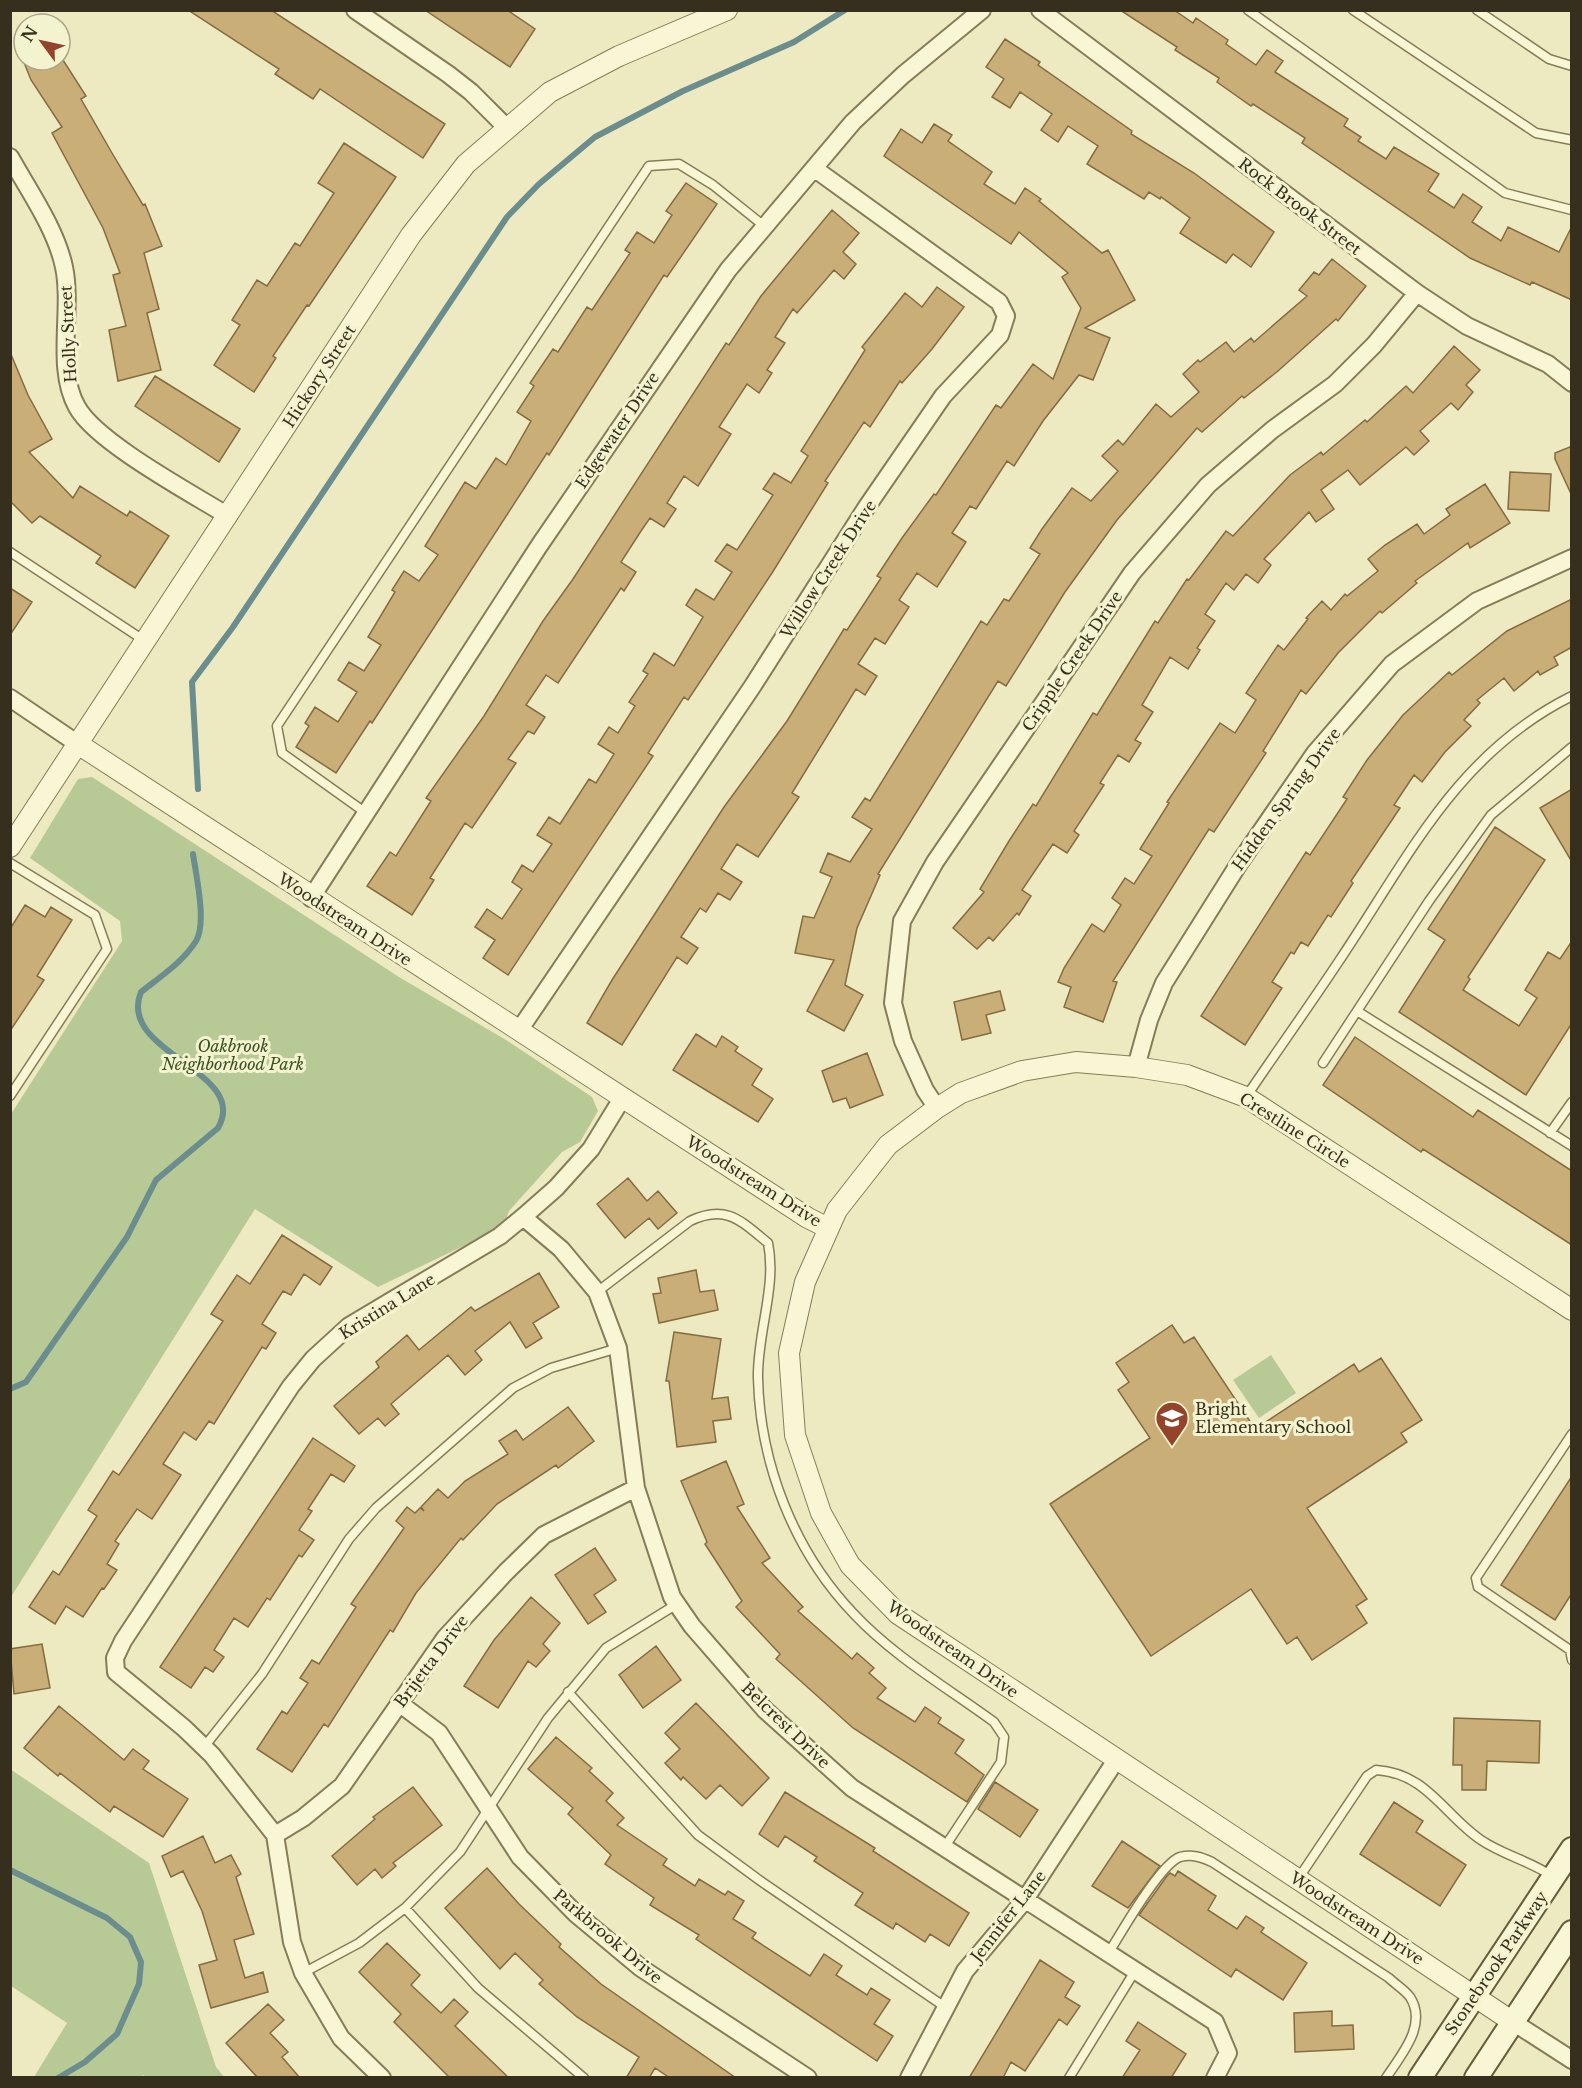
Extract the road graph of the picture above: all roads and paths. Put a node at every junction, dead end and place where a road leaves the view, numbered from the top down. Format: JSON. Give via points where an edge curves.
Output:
{"nodes":[{"id":1,"x":355,"y":10,"type":"edge"},
{"id":2,"x":727,"y":10,"type":"edge"},
{"id":3,"x":982,"y":10,"type":"edge"},
{"id":4,"x":1248,"y":10,"type":"edge"},
{"id":5,"x":1353,"y":10,"type":"edge"},
{"id":6,"x":1477,"y":10,"type":"edge"},
{"id":7,"x":1050,"y":13,"type":"edge"},
{"id":8,"x":1572,"y":66,"type":"edge"},
{"id":9,"x":506,"y":127,"type":"junction"},
{"id":10,"x":1572,"y":140,"type":"edge"},
{"id":11,"x":10,"y":156,"type":"edge"},
{"id":12,"x":816,"y":169,"type":"junction"},
{"id":13,"x":1572,"y":210,"type":"edge"},
{"id":14,"x":764,"y":226,"type":"junction"},
{"id":15,"x":1417,"y":293,"type":"junction"},
{"id":16,"x":1572,"y":383,"type":"edge"},
{"id":17,"x":228,"y":516,"type":"junction"},
{"id":18,"x":10,"y":552,"type":"edge"},
{"id":19,"x":1572,"y":558,"type":"edge"},
{"id":20,"x":146,"y":641,"type":"junction"},
{"id":21,"x":1572,"y":696,"type":"edge"},
{"id":22,"x":10,"y":698,"type":"edge"},
{"id":23,"x":78,"y":744,"type":"junction"},
{"id":24,"x":1572,"y":747,"type":"edge"},
{"id":25,"x":366,"y":813,"type":"junction"},
{"id":26,"x":10,"y":847,"type":"edge"},
{"id":27,"x":10,"y":862,"type":"edge"},
{"id":28,"x":311,"y":898,"type":"junction"},
{"id":29,"x":1357,"y":1011,"type":"junction"},
{"id":30,"x":520,"y":1029,"type":"junction"},
{"id":31,"x":1323,"y":1063,"type":"dead end"},
{"id":32,"x":1136,"y":1066,"type":"junction"},
{"id":33,"x":10,"y":1096,"type":"edge"},
{"id":34,"x":623,"y":1097,"type":"junction"},
{"id":35,"x":1246,"y":1097,"type":"junction"},
{"id":36,"x":1572,"y":1101,"type":"edge"},
{"id":37,"x":937,"y":1108,"type":"junction"},
{"id":38,"x":1550,"y":1132,"type":"junction"},
{"id":39,"x":1572,"y":1146,"type":"edge"},
{"id":40,"x":523,"y":1217,"type":"junction"},
{"id":41,"x":828,"y":1228,"type":"junction"},
{"id":42,"x":597,"y":1292,"type":"junction"},
{"id":43,"x":1570,"y":1307,"type":"edge"},
{"id":44,"x":618,"y":1348,"type":"junction"},
{"id":45,"x":1572,"y":1434,"type":"edge"},
{"id":46,"x":636,"y":1488,"type":"junction"},
{"id":47,"x":677,"y":1604,"type":"junction"},
{"id":48,"x":1571,"y":1649,"type":"edge"},
{"id":49,"x":1572,"y":1660,"type":"edge"},
{"id":50,"x":568,"y":1692,"type":"junction"},
{"id":51,"x":399,"y":1702,"type":"junction"},
{"id":52,"x":204,"y":1747,"type":"junction"},
{"id":53,"x":1116,"y":1760,"type":"junction"},
{"id":54,"x":488,"y":1808,"type":"junction"},
{"id":55,"x":275,"y":1835,"type":"junction"},
{"id":56,"x":944,"y":1848,"type":"junction"},
{"id":57,"x":1572,"y":1849,"type":"edge"},
{"id":58,"x":1553,"y":1876,"type":"junction"},
{"id":59,"x":1298,"y":1879,"type":"junction"},
{"id":60,"x":1024,"y":1901,"type":"junction"},
{"id":61,"x":405,"y":1908,"type":"junction"},
{"id":62,"x":1572,"y":1932,"type":"edge"},
{"id":63,"x":1107,"y":1954,"type":"junction"},
{"id":64,"x":1135,"y":1971,"type":"junction"},
{"id":65,"x":303,"y":1973,"type":"junction"},
{"id":66,"x":1475,"y":1995,"type":"junction"},
{"id":67,"x":945,"y":2007,"type":"junction"},
{"id":68,"x":1513,"y":2022,"type":"junction"},
{"id":69,"x":1572,"y":2060,"type":"edge"},
{"id":70,"x":382,"y":2078,"type":"edge"},
{"id":71,"x":584,"y":2078,"type":"edge"},
{"id":72,"x":808,"y":2078,"type":"edge"},
{"id":73,"x":909,"y":2078,"type":"edge"},
{"id":74,"x":1069,"y":2078,"type":"edge"},
{"id":75,"x":1215,"y":2078,"type":"edge"},
{"id":76,"x":1386,"y":2078,"type":"edge"},
{"id":77,"x":1420,"y":2078,"type":"edge"},
{"id":78,"x":1476,"y":2078,"type":"edge"}],
"edges":[{"from":1,"to":9,"type":"street","via":[[448,74]]},
{"from":2,"to":9,"type":"street","name":"Hickory Street","via":[[619,56],[550,92]]},
{"from":3,"to":12,"type":"street","name":"Edgewater Drive","via":[[853,122]]},
{"from":4,"to":13,"type":"lane","via":[[1505,193]]},
{"from":5,"to":10,"type":"lane","via":[[1536,133]]},
{"from":6,"to":8,"type":"lane","via":[[1549,59]]},
{"from":7,"to":15,"type":"street","name":"Rock Brook Street"},
{"from":9,"to":17,"type":"street","name":"Hickory Street","via":[[466,164],[429,209]]},
{"from":11,"to":17,"type":"street","name":"Holly Street","via":[[59,249],[64,270],[68,380],[76,407],[96,432]]},
{"from":12,"to":14,"type":"street","name":"Edgewater Drive"},
{"from":12,"to":30,"type":"street","name":"Willow Creek Drive","via":[[999,302],[1006,316],[1000,335],[937,405],[866,507],[745,697]]},
{"from":14,"to":25,"type":"street","name":"Edgewater Drive","via":[[631,407]]},
{"from":14,"to":25,"type":"lane","via":[[680,164],[649,166],[277,726],[282,753]]},
{"from":15,"to":16,"type":"street","name":"Rock Brook Street","via":[[1467,326],[1548,364]]},
{"from":15,"to":37,"type":"street","name":"Cripple Creek Drive","via":[[1335,384],[1216,478],[1166,531],[1132,573],[935,862],[902,921],[893,1003],[903,1041]]},
{"from":17,"to":20,"type":"street","name":"Hickory Street"},
{"from":18,"to":20,"type":"lane"},
{"from":19,"to":32,"type":"street","name":"Hidden Spring Drive","via":[[1478,601],[1392,664],[1316,753],[1240,862],[1164,983]]},
{"from":20,"to":23,"type":"street","name":"Hickory Street"},
{"from":21,"to":35,"type":"lane","via":[[1533,717],[1466,776],[1441,805]]},
{"from":22,"to":23,"type":"street","name":"Woodstream Drive"},
{"from":23,"to":26,"type":"street","name":"Hickory Street"},
{"from":23,"to":28,"type":"street","name":"Woodstream Drive"},
{"from":24,"to":29,"type":"lane","via":[[1491,815]]},
{"from":25,"to":28,"type":"street","name":"Edgewater Drive"},
{"from":27,"to":33,"type":"lane","via":[[95,915],[107,949]]},
{"from":28,"to":30,"type":"street","name":"Woodstream Drive"},
{"from":29,"to":31,"type":"lane"},
{"from":29,"to":38,"type":"lane"},
{"from":30,"to":34,"type":"street","name":"Woodstream Drive"},
{"from":32,"to":35,"type":"street","name":"Crestline Circle","via":[[1187,1075]]},
{"from":32,"to":37,"type":"street","name":"Crestline Circle","via":[[1076,1062],[1022,1071],[961,1093]]},
{"from":34,"to":40,"type":"street","name":"Kristina Lane","via":[[591,1149]]},
{"from":34,"to":41,"type":"street","name":"Woodstream Drive"},
{"from":35,"to":43,"type":"street","name":"Crestline Circle"},
{"from":36,"to":38,"type":"lane"},
{"from":37,"to":41,"type":"street","name":"Crestline Circle","via":[[888,1145],[837,1210]]},
{"from":38,"to":39,"type":"lane"},
{"from":40,"to":42,"type":"street","name":"Belcrest Drive","via":[[561,1250]]},
{"from":40,"to":52,"type":"street","name":"Kristina Lane","via":[[500,1236],[349,1326],[313,1359],[291,1386],[123,1641],[115,1658],[116,1672]]},
{"from":41,"to":53,"type":"street","name":"Woodstream Drive","via":[[805,1282],[789,1353],[795,1435],[821,1513],[850,1564],[898,1614]]},
{"from":42,"to":44,"type":"street","name":"Belcrest Drive"},
{"from":42,"to":56,"type":"lane","via":[[690,1221],[707,1213],[731,1216],[768,1243],[772,1264],[758,1376],[761,1432],[777,1491],[817,1569],[853,1613],[884,1642],[994,1722],[1004,1737],[1001,1762]]},
{"from":44,"to":46,"type":"street","name":"Belcrest Drive"},
{"from":44,"to":52,"type":"lane","via":[[551,1368],[513,1388],[376,1508],[349,1539],[262,1674]]},
{"from":45,"to":48,"type":"lane","via":[[1476,1578],[1478,1587]]},
{"from":46,"to":47,"type":"street","name":"Belcrest Drive","via":[[655,1551]]},
{"from":46,"to":51,"type":"street","name":"Brijetta Drive","via":[[544,1535],[445,1638]]},
{"from":47,"to":50,"type":"lane","via":[[606,1648]]},
{"from":47,"to":56,"type":"street","name":"Belcrest Drive","via":[[765,1710],[852,1788]]},
{"from":48,"to":49,"type":"lane"},
{"from":50,"to":54,"type":"lane"},
{"from":50,"to":67,"type":"lane","via":[[698,1834]]},
{"from":51,"to":54,"type":"street","name":"Parkbrook Drive","via":[[439,1733]]},
{"from":51,"to":55,"type":"street","name":"Brijetta Drive","via":[[342,1786]]},
{"from":52,"to":55,"type":"street"},
{"from":53,"to":59,"type":"street","name":"Woodstream Drive"},
{"from":53,"to":60,"type":"street","name":"Jennifer Lane"},
{"from":54,"to":61,"type":"lane","via":[[460,1852]]},
{"from":54,"to":72,"type":"street","name":"Parkbrook Drive","via":[[520,1857],[640,1968]]},
{"from":55,"to":65,"type":"street","via":[[292,1942]]},
{"from":56,"to":60,"type":"street","name":"Belcrest Drive"},
{"from":57,"to":58,"type":"main road","name":"Stonebrook Parkway"},
{"from":58,"to":59,"type":"lane","via":[[1482,1841],[1421,1786],[1396,1771],[1376,1770],[1367,1776]]},
{"from":58,"to":66,"type":"main road","name":"Stonebrook Parkway"},
{"from":59,"to":66,"type":"street","name":"Woodstream Drive"},
{"from":60,"to":63,"type":"street","name":"Belcrest Drive"},
{"from":60,"to":67,"type":"street","name":"Jennifer Lane","via":[[965,1971]]},
{"from":61,"to":65,"type":"lane","via":[[358,1942]]},
{"from":61,"to":71,"type":"lane","via":[[478,1988]]},
{"from":62,"to":68,"type":"main road"},
{"from":63,"to":64,"type":"street","name":"Belcrest Drive"},
{"from":63,"to":76,"type":"lane","via":[[1164,1869],[1179,1858],[1196,1855],[1212,1862],[1389,1978],[1409,1996],[1417,2013],[1412,2037]]},
{"from":64,"to":74,"type":"lane"},
{"from":64,"to":75,"type":"street","name":"Belcrest Drive","via":[[1215,2022],[1228,2053]]},
{"from":65,"to":70,"type":"street","via":[[342,2038]]},
{"from":66,"to":68,"type":"street","name":"Woodstream Drive"},
{"from":66,"to":77,"type":"main road","name":"Stonebrook Parkway"},
{"from":67,"to":73,"type":"street","name":"Jennifer Lane"},
{"from":68,"to":69,"type":"street","name":"Woodstream Drive"},
{"from":68,"to":78,"type":"main road"}]}
